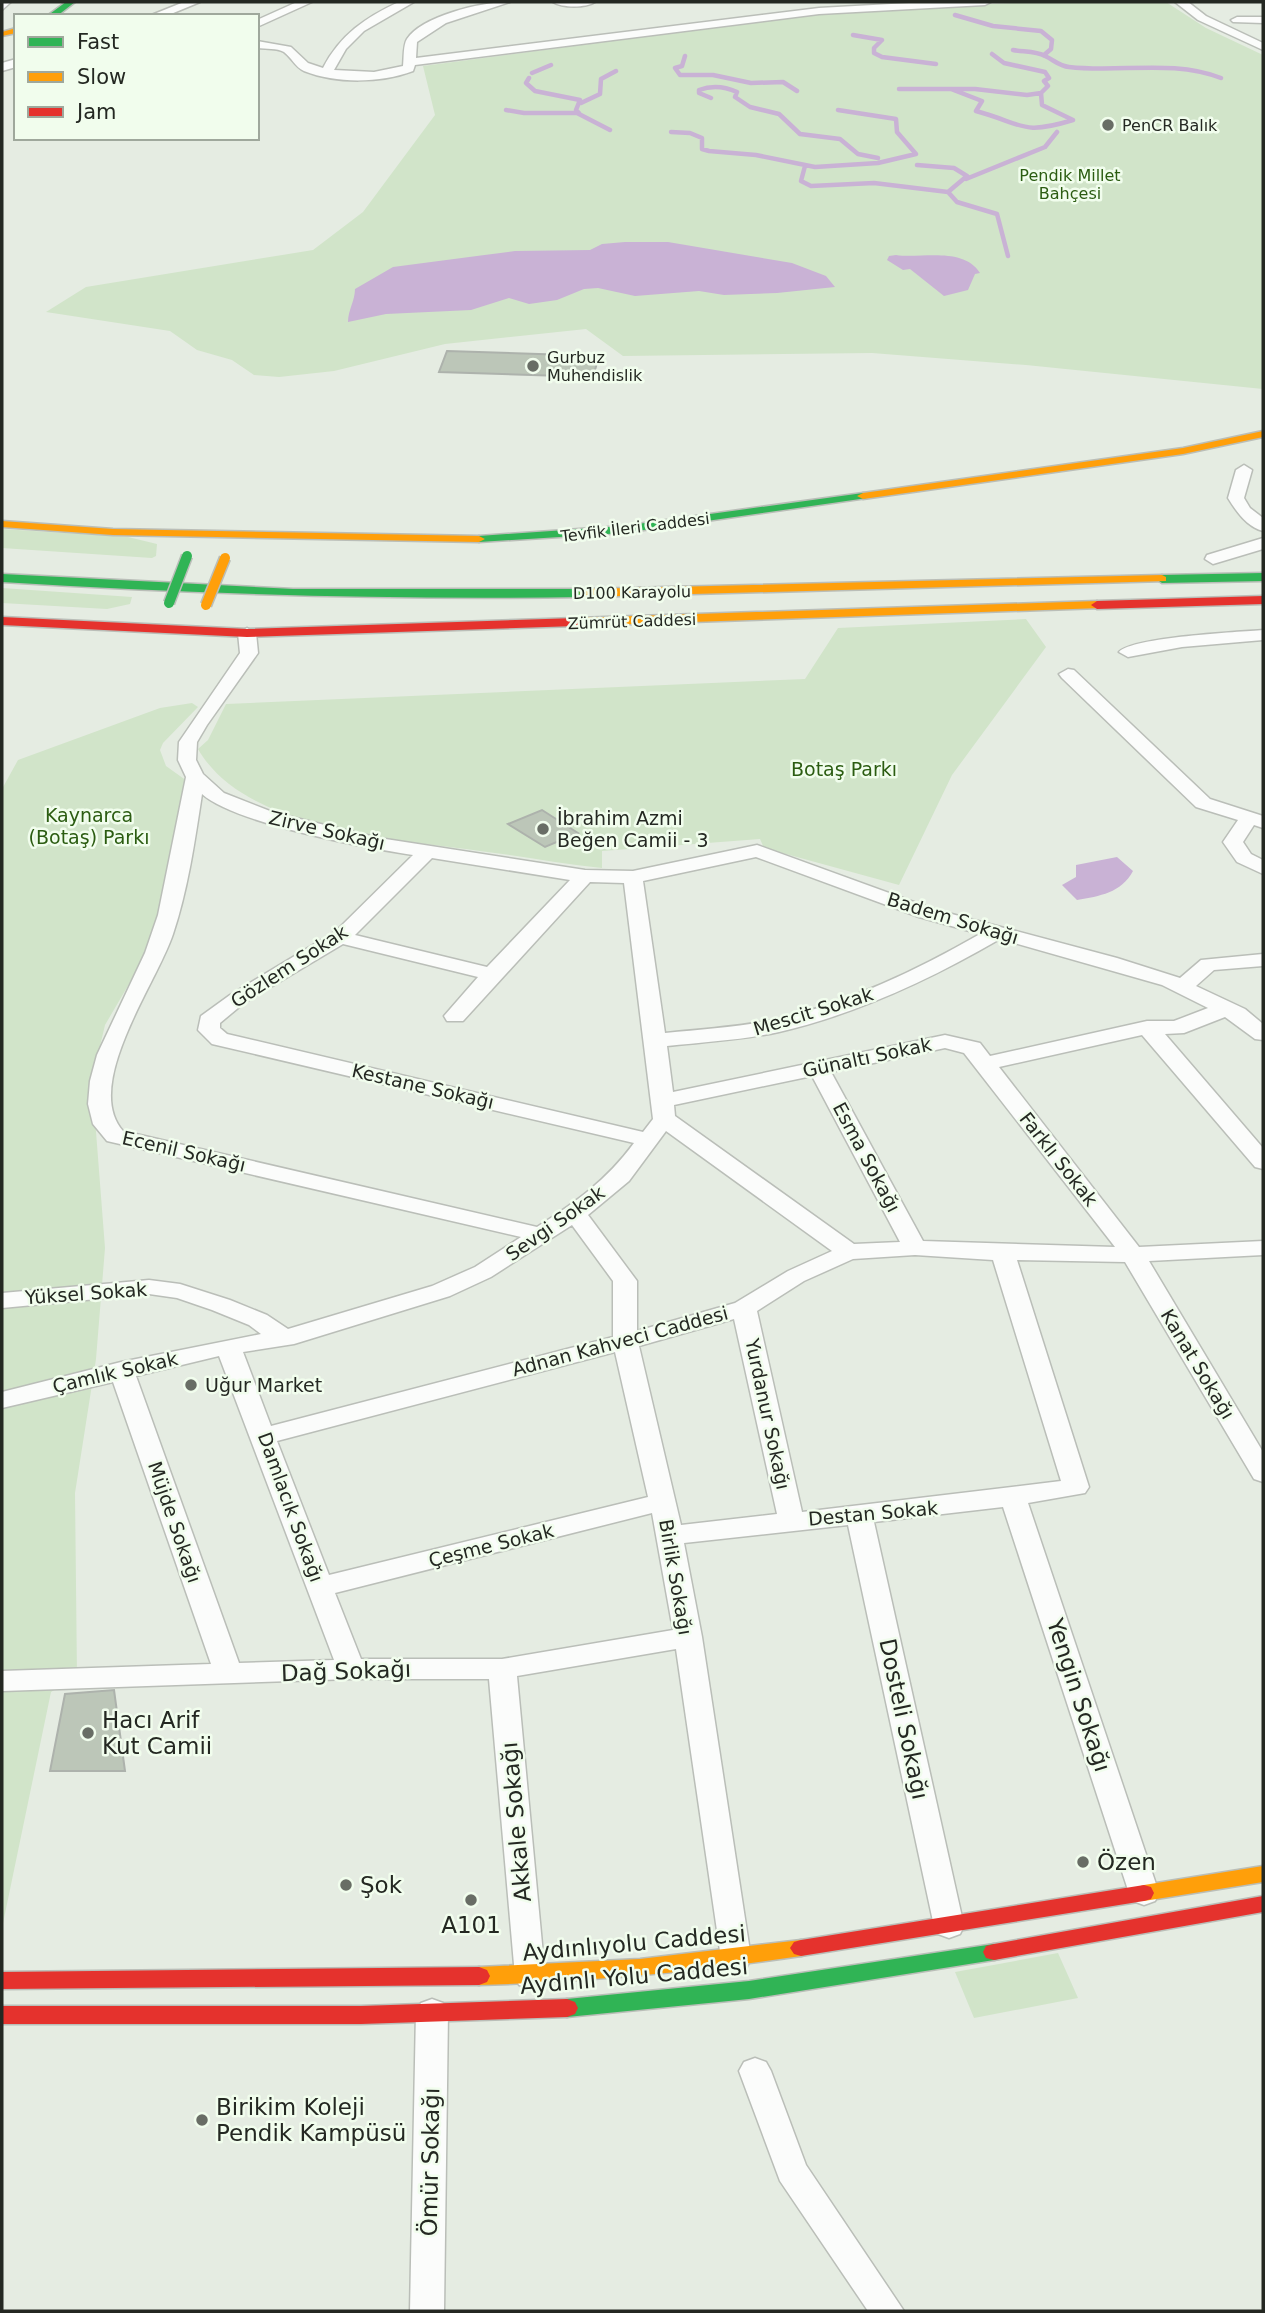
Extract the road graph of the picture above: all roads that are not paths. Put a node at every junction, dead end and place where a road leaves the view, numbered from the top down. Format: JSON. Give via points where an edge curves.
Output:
{"nodes":[{"id":1,"x":5,"y":2,"type":"edge"},
{"id":2,"x":71,"y":2,"type":"edge"},
{"id":3,"x":194,"y":2,"type":"edge"},
{"id":4,"x":306,"y":2,"type":"edge"},
{"id":5,"x":408,"y":2,"type":"edge"},
{"id":6,"x":504,"y":2,"type":"edge"},
{"id":7,"x":559,"y":2,"type":"edge"},
{"id":8,"x":589,"y":2,"type":"edge"},
{"id":9,"x":825,"y":2,"type":"edge"},
{"id":10,"x":979,"y":2,"type":"edge"},
{"id":11,"x":985,"y":2,"type":"edge"},
{"id":12,"x":1181,"y":2,"type":"edge"},
{"id":13,"x":2,"y":7,"type":"edge"},
{"id":14,"x":809,"y":12,"type":"junction"},
{"id":15,"x":54,"y":14,"type":"edge"},
{"id":16,"x":161,"y":14,"type":"edge"},
{"id":17,"x":1237,"y":20,"type":"dead end"},
{"id":18,"x":1263,"y":20,"type":"edge"},
{"id":19,"x":259,"y":23,"type":"edge"},
{"id":20,"x":259,"y":44,"type":"edge"},
{"id":21,"x":1263,"y":47,"type":"edge"},
{"id":22,"x":411,"y":61,"type":"junction"},
{"id":23,"x":327,"y":72,"type":"junction"},
{"id":24,"x":1263,"y":434,"type":"edge"},
{"id":25,"x":1263,"y":441,"type":"edge"},
{"id":26,"x":1213,"y":446,"type":"junction"},
{"id":27,"x":1244,"y":470,"type":"dead end"},
{"id":28,"x":2,"y":524,"type":"edge"},
{"id":29,"x":1263,"y":526,"type":"edge"},
{"id":30,"x":113,"y":532,"type":"junction"},
{"id":31,"x":307,"y":536,"type":"junction"},
{"id":32,"x":1263,"y":543,"type":"edge"},
{"id":33,"x":1263,"y":558,"type":"edge"},
{"id":34,"x":1206,"y":559,"type":"joint"},
{"id":35,"x":2,"y":564,"type":"edge"},
{"id":36,"x":242,"y":574,"type":"dead end"},
{"id":37,"x":2,"y":578,"type":"edge"},
{"id":38,"x":1263,"y":580,"type":"edge"},
{"id":39,"x":1263,"y":600,"type":"edge"},
{"id":40,"x":873,"y":613,"type":"junction"},
{"id":41,"x":2,"y":621,"type":"edge"},
{"id":42,"x":73,"y":626,"type":"junction"},
{"id":43,"x":247,"y":633,"type":"junction"},
{"id":44,"x":1263,"y":635,"type":"edge"},
{"id":45,"x":1128,"y":652,"type":"dead end"},
{"id":46,"x":1068,"y":674,"type":"dead end"},
{"id":47,"x":195,"y":777,"type":"junction"},
{"id":48,"x":1256,"y":820,"type":"edge"},
{"id":49,"x":428,"y":851,"type":"junction"},
{"id":50,"x":1263,"y":868,"type":"edge"},
{"id":51,"x":585,"y":876,"type":"junction"},
{"id":52,"x":633,"y":877,"type":"junction"},
{"id":53,"x":998,"y":932,"type":"junction"},
{"id":54,"x":340,"y":937,"type":"junction"},
{"id":55,"x":1263,"y":960,"type":"edge"},
{"id":56,"x":492,"y":974,"type":"junction"},
{"id":57,"x":1182,"y":988,"type":"junction"},
{"id":58,"x":1226,"y":1009,"type":"junction"},
{"id":59,"x":455,"y":1016,"type":"dead end"},
{"id":60,"x":209,"y":1021,"type":"joint"},
{"id":61,"x":1147,"y":1027,"type":"junction"},
{"id":62,"x":1263,"y":1034,"type":"edge"},
{"id":63,"x":656,"y":1041,"type":"junction"},
{"id":64,"x":985,"y":1064,"type":"junction"},
{"id":65,"x":818,"y":1067,"type":"junction"},
{"id":66,"x":664,"y":1110,"type":"junction"},
{"id":67,"x":648,"y":1140,"type":"junction"},
{"id":68,"x":1263,"y":1162,"type":"edge"},
{"id":69,"x":575,"y":1213,"type":"junction"},
{"id":70,"x":541,"y":1235,"type":"junction"},
{"id":71,"x":915,"y":1248,"type":"junction"},
{"id":72,"x":1263,"y":1248,"type":"edge"},
{"id":73,"x":849,"y":1252,"type":"junction"},
{"id":74,"x":1003,"y":1253,"type":"junction"},
{"id":75,"x":1133,"y":1255,"type":"junction"},
{"id":76,"x":2,"y":1300,"type":"edge"},
{"id":77,"x":744,"y":1308,"type":"junction"},
{"id":78,"x":285,"y":1338,"type":"junction"},
{"id":79,"x":625,"y":1340,"type":"junction"},
{"id":80,"x":228,"y":1346,"type":"junction"},
{"id":81,"x":121,"y":1370,"type":"junction"},
{"id":82,"x":2,"y":1400,"type":"edge"},
{"id":83,"x":264,"y":1436,"type":"junction"},
{"id":84,"x":1263,"y":1473,"type":"edge"},
{"id":85,"x":1013,"y":1498,"type":"junction"},
{"id":86,"x":662,"y":1503,"type":"junction"},
{"id":87,"x":859,"y":1513,"type":"junction"},
{"id":88,"x":791,"y":1520,"type":"junction"},
{"id":89,"x":669,"y":1536,"type":"junction"},
{"id":90,"x":320,"y":1587,"type":"junction"},
{"id":91,"x":688,"y":1637,"type":"junction"},
{"id":92,"x":502,"y":1669,"type":"junction"},
{"id":93,"x":351,"y":1670,"type":"junction"},
{"id":94,"x":229,"y":1675,"type":"junction"},
{"id":95,"x":2,"y":1681,"type":"edge"},
{"id":96,"x":1263,"y":1874,"type":"edge"},
{"id":97,"x":1144,"y":1893,"type":"junction"},
{"id":98,"x":1263,"y":1904,"type":"edge"},
{"id":99,"x":949,"y":1926,"type":"junction"},
{"id":100,"x":736,"y":1958,"type":"junction"},
{"id":101,"x":530,"y":1976,"type":"junction"},
{"id":102,"x":2,"y":1982,"type":"edge"},
{"id":103,"x":432,"y":2012,"type":"junction"},
{"id":104,"x":2,"y":2015,"type":"edge"},
{"id":105,"x":755,"y":2071,"type":"dead end"},
{"id":106,"x":427,"y":2311,"type":"edge"},
{"id":107,"x":887,"y":2311,"type":"edge"}],
"edges":[{"from":1,"to":13,"type":"street"},
{"from":2,"to":15,"type":"main road"},
{"from":3,"to":16,"type":"street"},
{"from":4,"to":19,"type":"street"},
{"from":5,"to":23,"type":"street","via":[[346,38]]},
{"from":6,"to":22,"type":"street","via":[[424,29],[411,41]]},
{"from":7,"to":8,"type":"street"},
{"from":9,"to":14,"type":"street"},
{"from":10,"to":11,"type":"street"},
{"from":10,"to":14,"type":"street"},
{"from":12,"to":21,"type":"street","via":[[1202,18]]},
{"from":14,"to":22,"type":"street"},
{"from":17,"to":18,"type":"street"},
{"from":20,"to":23,"type":"street","via":[[285,49],[302,66]]},
{"from":22,"to":23,"type":"street","via":[[410,68],[400,72]]},
{"from":24,"to":26,"type":"main road","name":"Tevfik İleri Caddesi"},
{"from":25,"to":26,"type":"main road"},
{"from":26,"to":31,"type":"main road","name":"Tevfik İleri Caddesi","via":[[586,534],[491,540]]},
{"from":27,"to":29,"type":"street","via":[[1236,498]]},
{"from":28,"to":30,"type":"main road","name":"Tevfik İleri Caddesi"},
{"from":30,"to":31,"type":"main road","name":"Tevfik İleri Caddesi"},
{"from":30,"to":42,"type":"main road","bridge":true,"via":[[158,538],[175,544],[187,556],[169,603]]},
{"from":31,"to":43,"type":"main road","bridge":true,"via":[[257,542],[225,558],[206,605],[210,620]]},
{"from":32,"to":34,"type":"street"},
{"from":33,"to":34,"type":"main road"},
{"from":35,"to":36,"type":"main road","via":[[130,573]]},
{"from":37,"to":38,"type":"main road","name":"D100 Karayolu","via":[[181,590],[459,596]]},
{"from":38,"to":40,"type":"main road"},
{"from":39,"to":40,"type":"main road","name":"Zümrüt Caddesi"},
{"from":40,"to":43,"type":"main road","name":"Zümrüt Caddesi"},
{"from":41,"to":42,"type":"main road","name":"Zümrüt Caddesi"},
{"from":42,"to":43,"type":"main road","name":"Zümrüt Caddesi"},
{"from":43,"to":47,"type":"street","via":[[249,653],[188,742],[187,760]]},
{"from":44,"to":45,"type":"street"},
{"from":46,"to":48,"type":"street","via":[[1203,803]]},
{"from":47,"to":49,"type":"street","name":"Zirve Sokağı","via":[[217,797],[268,817]]},
{"from":47,"to":70,"type":"street","name":"Ecenil Sokağı","via":[[162,936],[104,1067],[99,1099],[104,1123],[115,1136]]},
{"from":48,"to":50,"type":"street","via":[[1233,842],[1244,858]]},
{"from":49,"to":51,"type":"street","name":"Zirve Sokağı"},
{"from":49,"to":54,"type":"street","name":"Gözlem Sokak"},
{"from":51,"to":52,"type":"street","name":"Zirve Sokağı"},
{"from":51,"to":56,"type":"street"},
{"from":52,"to":53,"type":"street","name":"Badem Sokağı","via":[[757,851],[926,913]]},
{"from":52,"to":63,"type":"street"},
{"from":53,"to":57,"type":"street","name":"Badem Sokağı","via":[[1110,962]]},
{"from":53,"to":63,"type":"street","name":"Mescit Sokak","via":[[858,1001],[747,1031]]},
{"from":54,"to":56,"type":"street"},
{"from":54,"to":60,"type":"street","name":"Gözlem Sokak"},
{"from":55,"to":57,"type":"street","via":[[1208,964]]},
{"from":56,"to":59,"type":"street"},
{"from":57,"to":58,"type":"street","name":"Badem Sokağı"},
{"from":58,"to":61,"type":"street","via":[[1176,1028]]},
{"from":58,"to":62,"type":"street","name":"Badem Sokağı"},
{"from":60,"to":67,"type":"street","name":"Kestane Sokağı","via":[[209,1030],[220,1039]]},
{"from":61,"to":64,"type":"street"},
{"from":61,"to":68,"type":"street"},
{"from":63,"to":66,"type":"street"},
{"from":64,"to":65,"type":"street","name":"Günaltı Sokak","via":[[972,1048],[945,1041]]},
{"from":64,"to":75,"type":"street","name":"Farklı Sokak"},
{"from":65,"to":66,"type":"street","name":"Günaltı Sokak"},
{"from":65,"to":71,"type":"street","name":"Esma Sokağı"},
{"from":66,"to":67,"type":"street","name":"Sevgi Sokak"},
{"from":66,"to":73,"type":"street"},
{"from":67,"to":69,"type":"street","name":"Sevgi Sokak","via":[[621,1176]]},
{"from":69,"to":70,"type":"street","name":"Sevgi Sokak"},
{"from":69,"to":79,"type":"street","name":"Birlik Sokağı","via":[[625,1281]]},
{"from":70,"to":78,"type":"street","name":"Sevgi Sokak","via":[[483,1272],[441,1291]]},
{"from":71,"to":73,"type":"street","name":"Adnan Kahveci Caddesi"},
{"from":71,"to":74,"type":"street","name":"Adnan Kahveci Caddesi"},
{"from":72,"to":75,"type":"street","name":"Adnan Kahveci Caddesi"},
{"from":73,"to":77,"type":"street","name":"Adnan Kahveci Caddesi","via":[[796,1276]]},
{"from":74,"to":75,"type":"street","name":"Adnan Kahveci Caddesi"},
{"from":74,"to":85,"type":"street","name":"Destan Sokak","via":[[1076,1487]]},
{"from":75,"to":84,"type":"street","name":"Kanat Sokağı"},
{"from":76,"to":78,"type":"street","name":"Yüksel Sokak","via":[[149,1287],[180,1291],[258,1320]]},
{"from":77,"to":79,"type":"street","name":"Adnan Kahveci Caddesi","via":[[687,1327]]},
{"from":77,"to":88,"type":"street","name":"Yurdanur Sokağı"},
{"from":78,"to":80,"type":"street","name":"Sevgi Sokak"},
{"from":79,"to":83,"type":"street","name":"Adnan Kahveci Caddesi"},
{"from":79,"to":86,"type":"street","name":"Birlik Sokağı"},
{"from":80,"to":81,"type":"street","name":"Çamlık Sokak"},
{"from":80,"to":83,"type":"street","name":"Damlacık Sokağı"},
{"from":81,"to":82,"type":"street","name":"Çamlık Sokak"},
{"from":81,"to":94,"type":"street","name":"Müjde Sokağı"},
{"from":83,"to":90,"type":"street","name":"Damlacık Sokağı"},
{"from":85,"to":87,"type":"street","name":"Destan Sokak"},
{"from":85,"to":97,"type":"street","name":"Yengin Sokağı"},
{"from":86,"to":89,"type":"street","name":"Birlik Sokağı"},
{"from":86,"to":90,"type":"street","name":"Çeşme Sokak"},
{"from":87,"to":88,"type":"street","name":"Destan Sokak"},
{"from":87,"to":99,"type":"street","name":"Dosteli Sokağı"},
{"from":88,"to":89,"type":"street","name":"Destan Sokak"},
{"from":89,"to":91,"type":"street","name":"Birlik Sokağı"},
{"from":90,"to":93,"type":"street","name":"Damlacık Sokağı"},
{"from":91,"to":92,"type":"street","name":"Dağ Sokağı"},
{"from":91,"to":100,"type":"street","name":"Birlik Sokağı"},
{"from":92,"to":93,"type":"street","name":"Dağ Sokağı"},
{"from":92,"to":101,"type":"street","name":"Akkale Sokağı"},
{"from":93,"to":94,"type":"street","name":"Dağ Sokağı"},
{"from":94,"to":95,"type":"street","name":"Dağ Sokağı"},
{"from":96,"to":97,"type":"main road","name":"Aydınlıyolu Caddesi"},
{"from":97,"to":99,"type":"main road","name":"Aydınlıyolu Caddesi"},
{"from":98,"to":103,"type":"main road","name":"Aydınlı Yolu Caddesi","via":[[794,1985],[577,2007]]},
{"from":99,"to":100,"type":"main road","name":"Aydınlıyolu Caddesi"},
{"from":100,"to":101,"type":"main road","name":"Aydınlıyolu Caddesi"},
{"from":101,"to":102,"type":"main road","name":"Aydınlıyolu Caddesi"},
{"from":103,"to":104,"type":"main road","name":"Aydınlı Yolu Caddesi"},
{"from":103,"to":106,"type":"street","name":"Ömür Sokağı"},
{"from":105,"to":107,"type":"street","via":[[792,2171]]}]}
